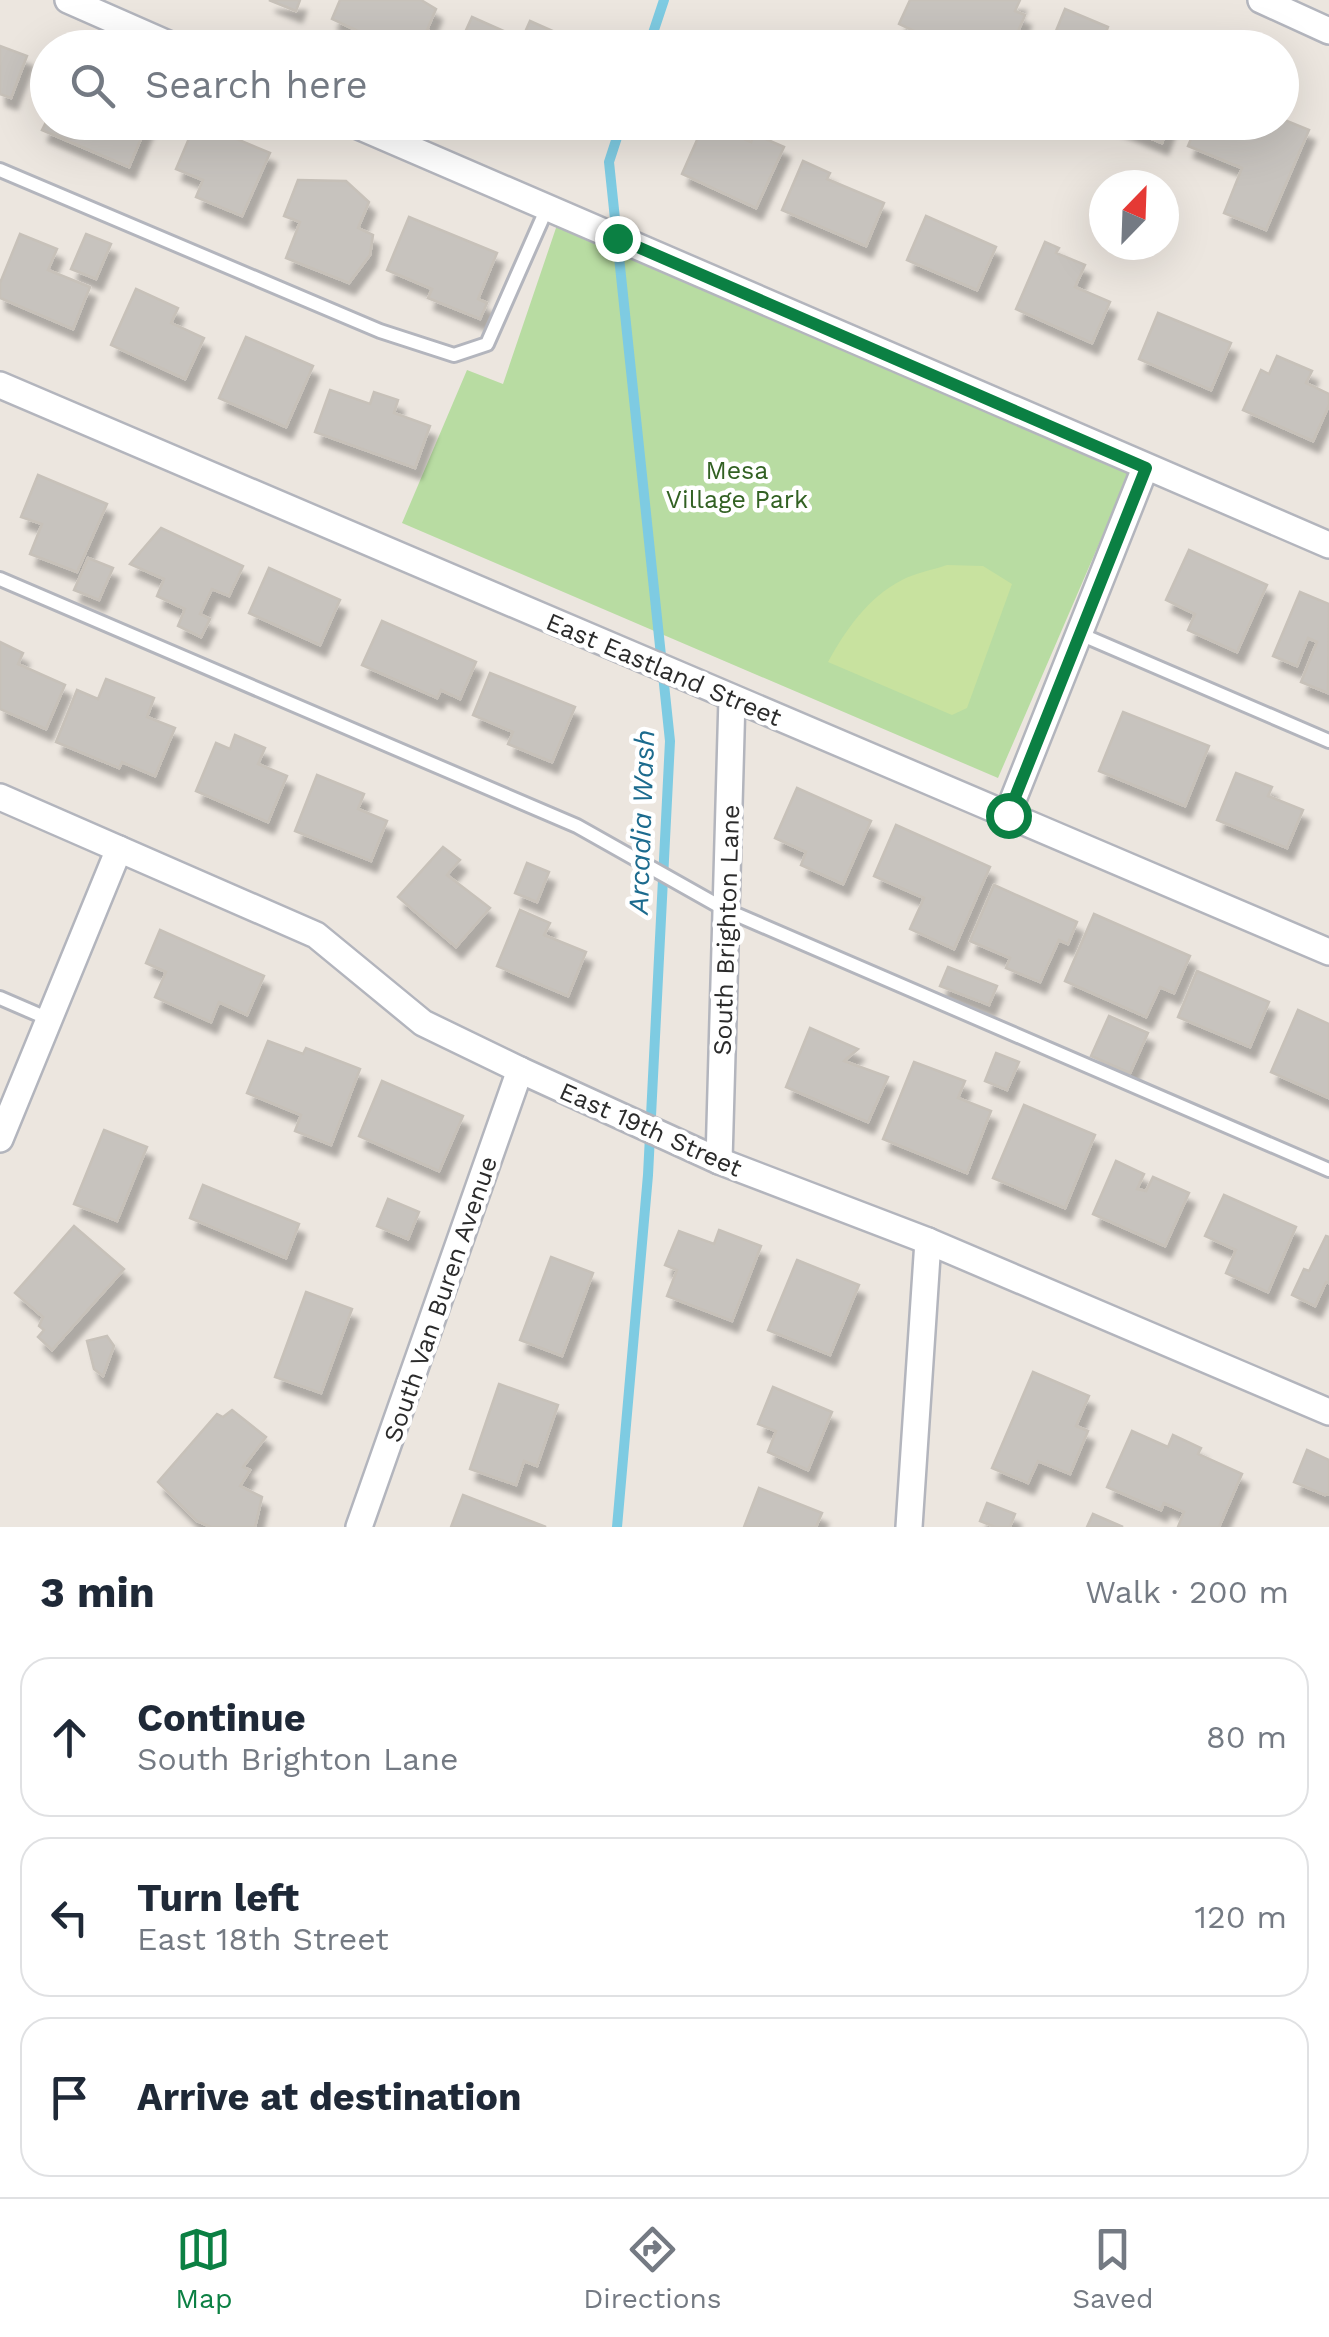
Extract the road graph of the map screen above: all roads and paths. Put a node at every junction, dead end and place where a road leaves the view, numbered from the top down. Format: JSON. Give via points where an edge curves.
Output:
{"nodes":[{"id":1,"x":68,"y":0,"type":"edge"},
{"id":2,"x":1260,"y":0,"type":"edge"},
{"id":3,"x":136,"y":30,"type":"edge"},
{"id":4,"x":1329,"y":31,"type":"edge"},
{"id":5,"x":391,"y":140,"type":"edge"},
{"id":6,"x":0,"y":170,"type":"edge"},
{"id":7,"x":547,"y":208,"type":"junction"},
{"id":8,"x":0,"y":386,"type":"edge"},
{"id":9,"x":1146,"y":468,"type":"junction"},
{"id":10,"x":1329,"y":545,"type":"edge"},
{"id":11,"x":0,"y":579,"type":"edge"},
{"id":12,"x":1080,"y":634,"type":"junction"},
{"id":13,"x":732,"y":698,"type":"junction"},
{"id":14,"x":1329,"y":740,"type":"edge"},
{"id":15,"x":0,"y":797,"type":"edge"},
{"id":16,"x":1008,"y":815,"type":"junction"},
{"id":17,"x":119,"y":849,"type":"junction"},
{"id":18,"x":726,"y":910,"type":"junction"},
{"id":19,"x":1329,"y":952,"type":"edge"},
{"id":20,"x":0,"y":998,"type":"edge"},
{"id":21,"x":51,"y":1020,"type":"junction"},
{"id":22,"x":520,"y":1070,"type":"junction"},
{"id":23,"x":0,"y":1139,"type":"edge"},
{"id":24,"x":720,"y":1161,"type":"junction"},
{"id":25,"x":1329,"y":1170,"type":"edge"},
{"id":26,"x":928,"y":1240,"type":"junction"},
{"id":27,"x":1329,"y":1412,"type":"edge"},
{"id":28,"x":360,"y":1527,"type":"edge"},
{"id":29,"x":910,"y":1527,"type":"edge"}],
"edges":[{"from":1,"to":3,"type":"street"},
{"from":2,"to":4,"type":"street"},
{"from":5,"to":7,"type":"street"},
{"from":6,"to":7,"type":"lane","via":[[380,331],[454,355],[487,344]]},
{"from":7,"to":9,"type":"street"},
{"from":8,"to":13,"type":"street","name":"East Eastland Street"},
{"from":9,"to":10,"type":"street"},
{"from":9,"to":12,"type":"street"},
{"from":11,"to":18,"type":"lane","via":[[577,826]]},
{"from":12,"to":14,"type":"lane"},
{"from":12,"to":16,"type":"street"},
{"from":13,"to":16,"type":"street","name":"East Eastland Street"},
{"from":13,"to":18,"type":"street","name":"South Brighton Lane"},
{"from":15,"to":17,"type":"street","name":"East 19th Street"},
{"from":16,"to":19,"type":"street","name":"East Eastland Street"},
{"from":17,"to":21,"type":"street"},
{"from":17,"to":22,"type":"street","name":"East 19th Street","via":[[316,935],[424,1023]]},
{"from":18,"to":24,"type":"street","name":"South Brighton Lane"},
{"from":18,"to":25,"type":"lane"},
{"from":20,"to":21,"type":"lane"},
{"from":21,"to":23,"type":"street"},
{"from":22,"to":24,"type":"street","name":"East 19th Street"},
{"from":22,"to":28,"type":"street","name":"South Van Buren Avenue"},
{"from":24,"to":26,"type":"street","name":"East 19th Street"},
{"from":26,"to":27,"type":"street","name":"East 19th Street"},
{"from":26,"to":29,"type":"street"}]}
